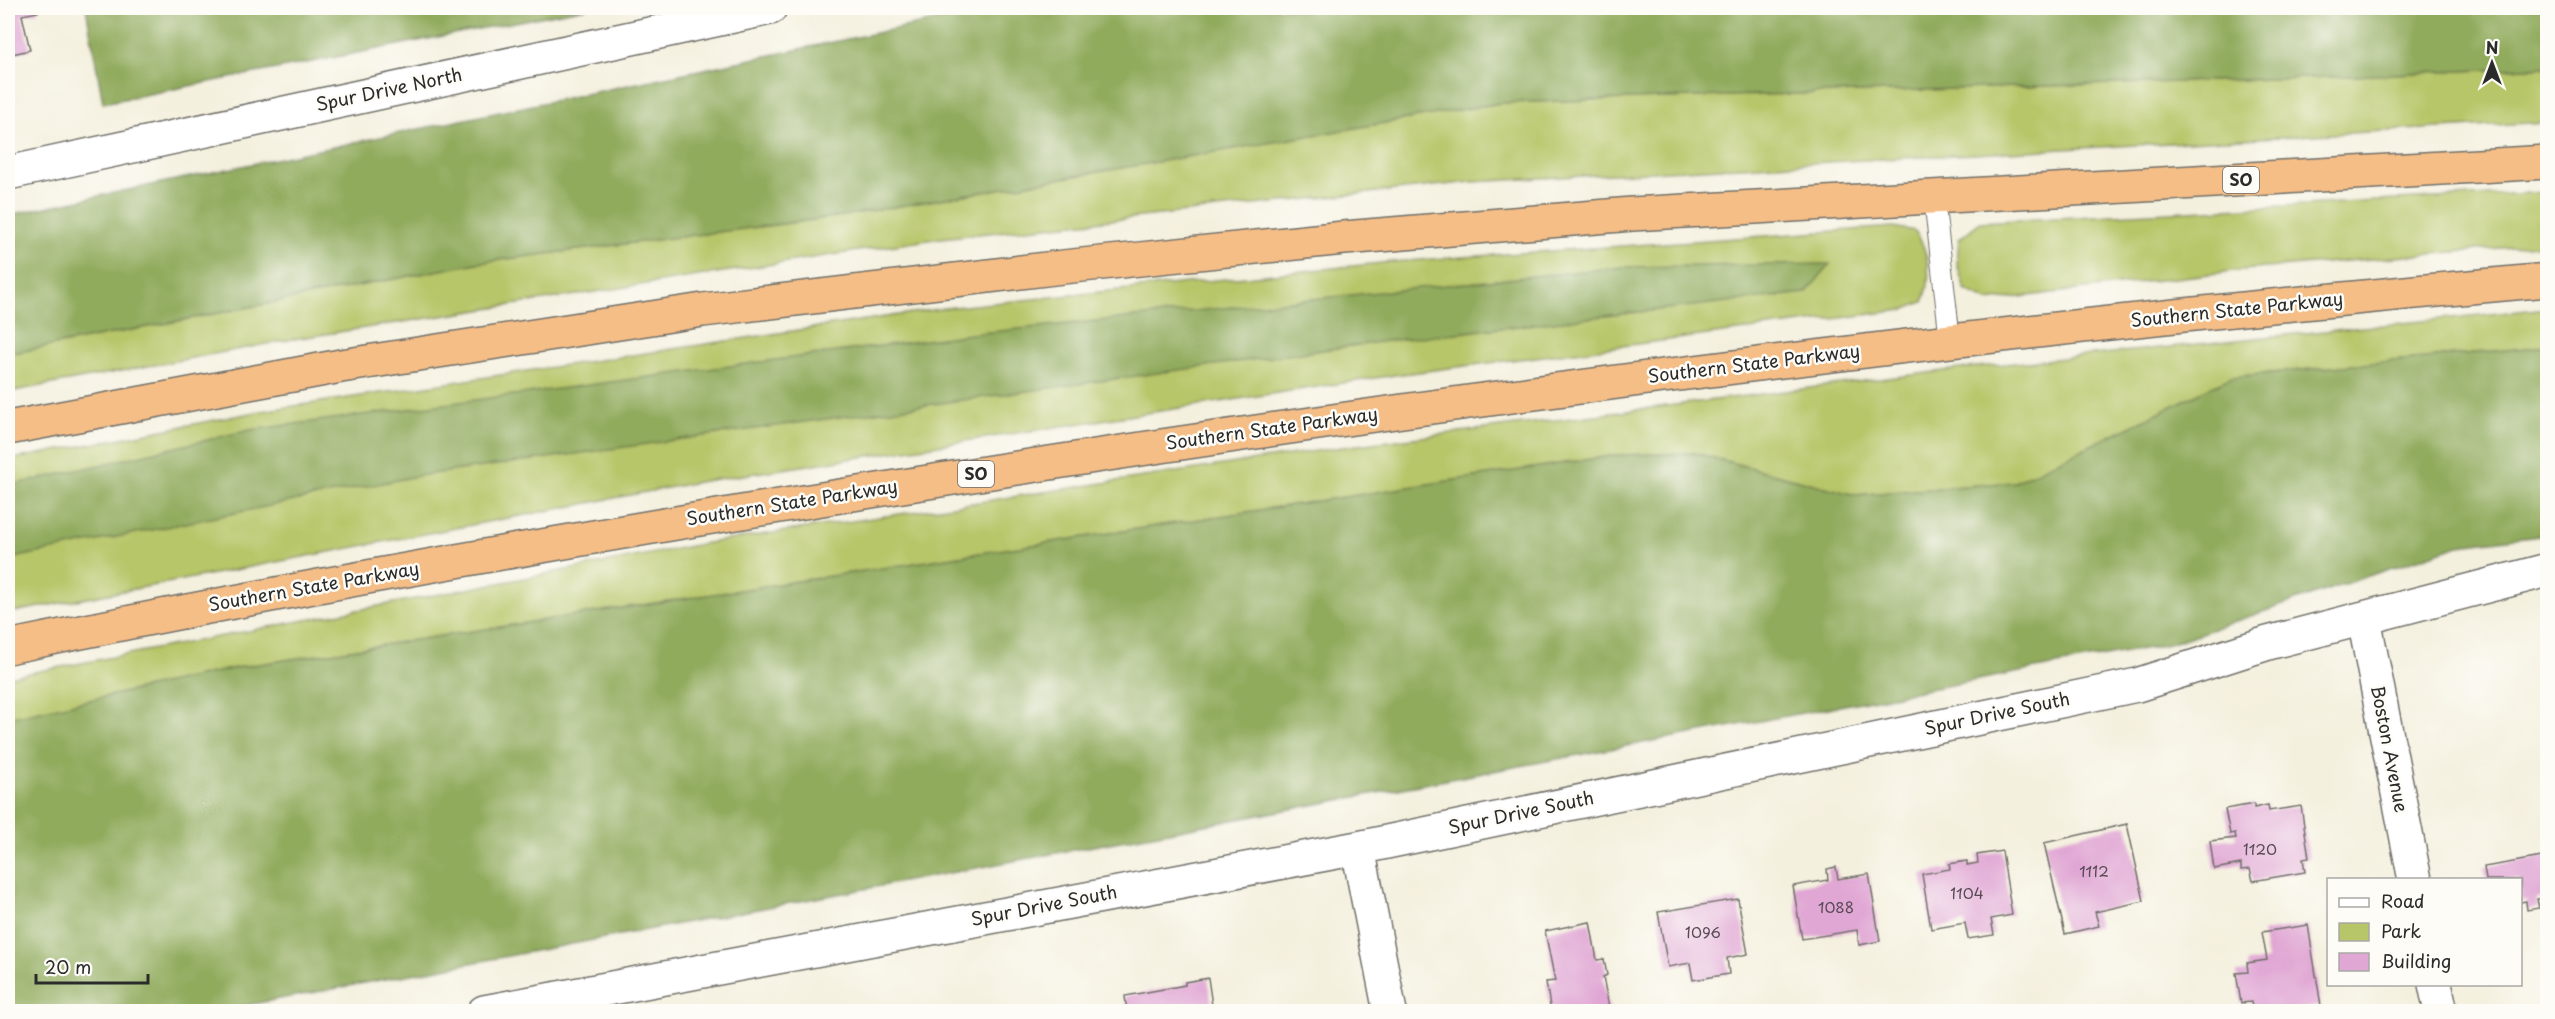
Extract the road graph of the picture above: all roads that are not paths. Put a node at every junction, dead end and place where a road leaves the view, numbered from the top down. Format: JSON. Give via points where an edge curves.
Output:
{"nodes":[{"id":1,"x":770,"y":8,"type":"edge"},
{"id":2,"x":2547,"y":162,"type":"edge"},
{"id":3,"x":8,"y":173,"type":"edge"},
{"id":4,"x":1934,"y":198,"type":"junction"},
{"id":5,"x":2547,"y":280,"type":"edge"},
{"id":6,"x":1950,"y":340,"type":"junction"},
{"id":7,"x":8,"y":428,"type":"edge"},
{"id":8,"x":2547,"y":570,"type":"edge"},
{"id":9,"x":2364,"y":619,"type":"junction"},
{"id":10,"x":8,"y":648,"type":"edge"},
{"id":11,"x":1358,"y":848,"type":"junction"},
{"id":12,"x":2415,"y":878,"type":"edge"},
{"id":13,"x":2435,"y":986,"type":"edge"},
{"id":14,"x":484,"y":1011,"type":"edge"},
{"id":15,"x":1390,"y":1011,"type":"edge"},
{"id":16,"x":2440,"y":1011,"type":"edge"}],
"edges":[{"from":1,"to":3,"type":"street","name":"Spur Drive North"},
{"from":2,"to":4,"type":"highway","number":"SO"},
{"from":4,"to":6,"type":"lane"},
{"from":4,"to":7,"type":"highway","number":"SO","via":[[1632,214],[1355,237],[715,308],[341,366]]},
{"from":5,"to":6,"type":"highway","name":"Southern State Parkway","number":"SO"},
{"from":6,"to":10,"type":"highway","name":"Southern State Parkway","number":"SO","via":[[1527,392],[1092,455],[610,533]]},
{"from":8,"to":9,"type":"street","name":"Spur Drive South"},
{"from":9,"to":11,"type":"street","name":"Spur Drive South","via":[[2268,643],[2137,685]]},
{"from":9,"to":12,"type":"street","name":"Boston Avenue"},
{"from":11,"to":14,"type":"street","name":"Spur Drive South"},
{"from":11,"to":15,"type":"street"},
{"from":13,"to":16,"type":"street"}]}
